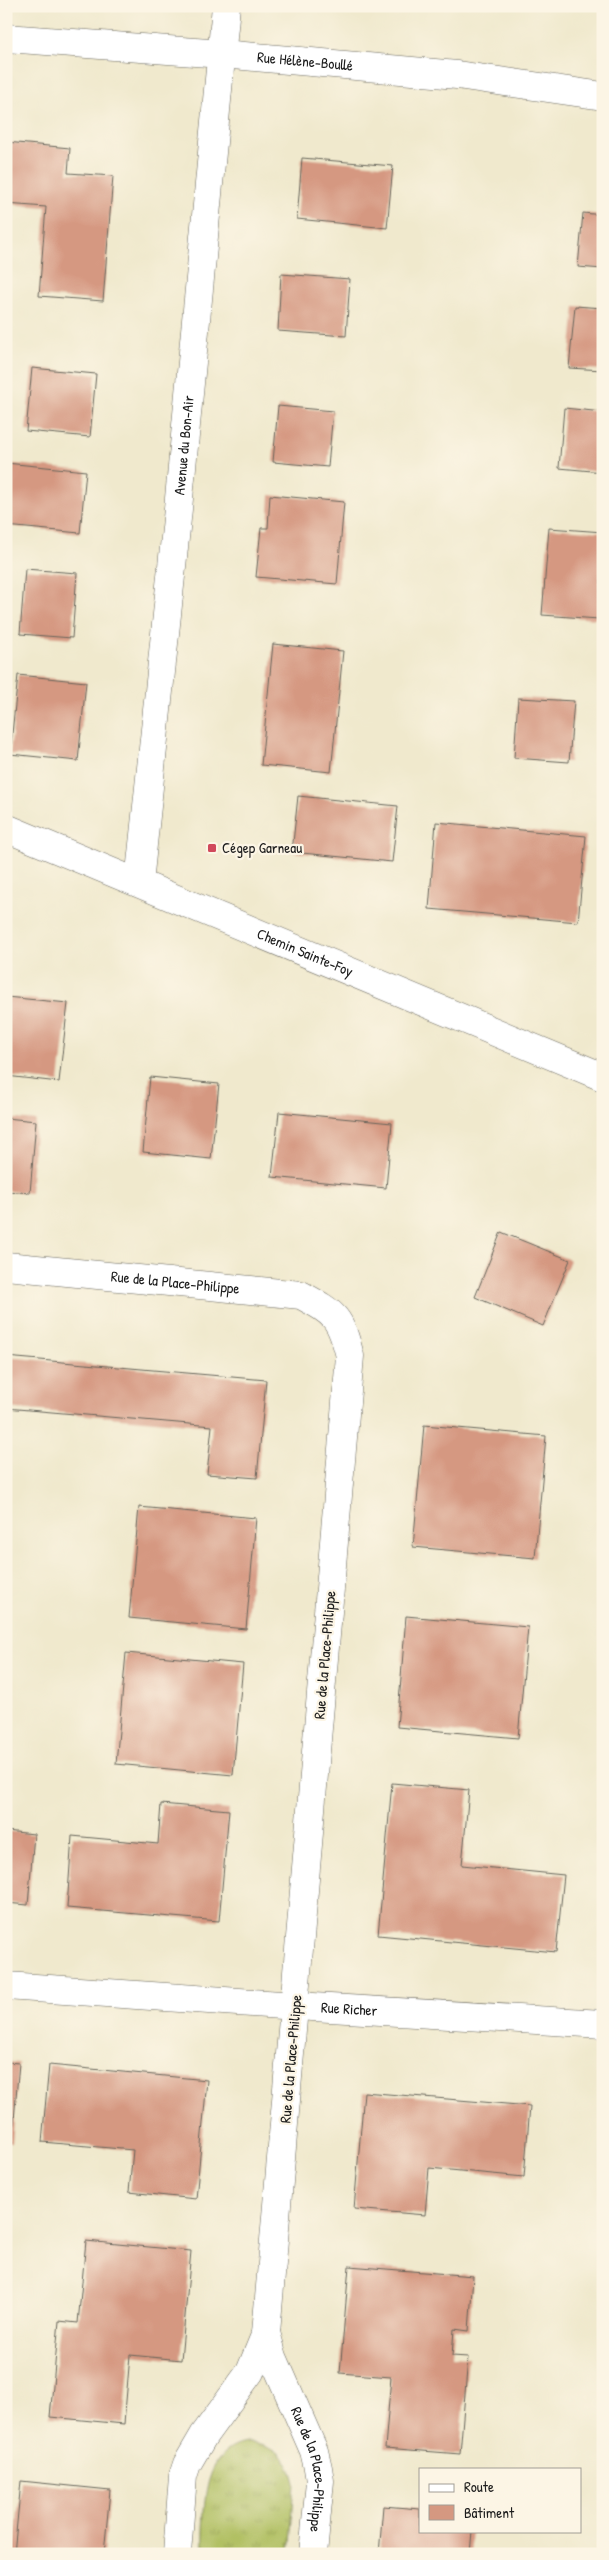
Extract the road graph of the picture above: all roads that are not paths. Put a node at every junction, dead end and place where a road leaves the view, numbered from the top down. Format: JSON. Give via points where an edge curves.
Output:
{"nodes":[{"id":1,"x":226,"y":6,"type":"edge"},
{"id":2,"x":6,"y":38,"type":"edge"},
{"id":3,"x":222,"y":54,"type":"junction"},
{"id":4,"x":603,"y":96,"type":"edge"},
{"id":5,"x":6,"y":828,"type":"edge"},
{"id":6,"x":138,"y":883,"type":"junction"},
{"id":7,"x":603,"y":1077,"type":"edge"},
{"id":8,"x":6,"y":1266,"type":"edge"},
{"id":9,"x":6,"y":1986,"type":"edge"},
{"id":10,"x":296,"y":2006,"type":"junction"},
{"id":11,"x":603,"y":2024,"type":"edge"},
{"id":12,"x":266,"y":2333,"type":"junction"},
{"id":13,"x":177,"y":2554,"type":"edge"},
{"id":14,"x":313,"y":2554,"type":"edge"}],
"edges":[{"from":1,"to":3,"type":"street","name":"Avenue du Bon-Air"},
{"from":2,"to":3,"type":"street","name":"Rue Hélène-Boullé"},
{"from":3,"to":4,"type":"street","name":"Rue Hélène-Boullé","via":[[457,76]]},
{"from":3,"to":6,"type":"street","name":"Avenue du Bon-Air"},
{"from":5,"to":6,"type":"street","name":"Chemin Sainte-Foy"},
{"from":6,"to":7,"type":"street","name":"Chemin Sainte-Foy"},
{"from":8,"to":10,"type":"street","name":"Rue de la Place-Philippe","via":[[301,1295],[332,1311],[344,1330],[350,1356]]},
{"from":9,"to":10,"type":"street","name":"Rue Richer"},
{"from":10,"to":11,"type":"street","name":"Rue Richer"},
{"from":10,"to":12,"type":"street","name":"Rue de la Place-Philippe"},
{"from":12,"to":13,"type":"street","name":"Rue de la Place-Philippe","via":[[250,2372],[187,2464]]},
{"from":12,"to":14,"type":"street","name":"Rue de la Place-Philippe","via":[[318,2468],[320,2481]]}]}
